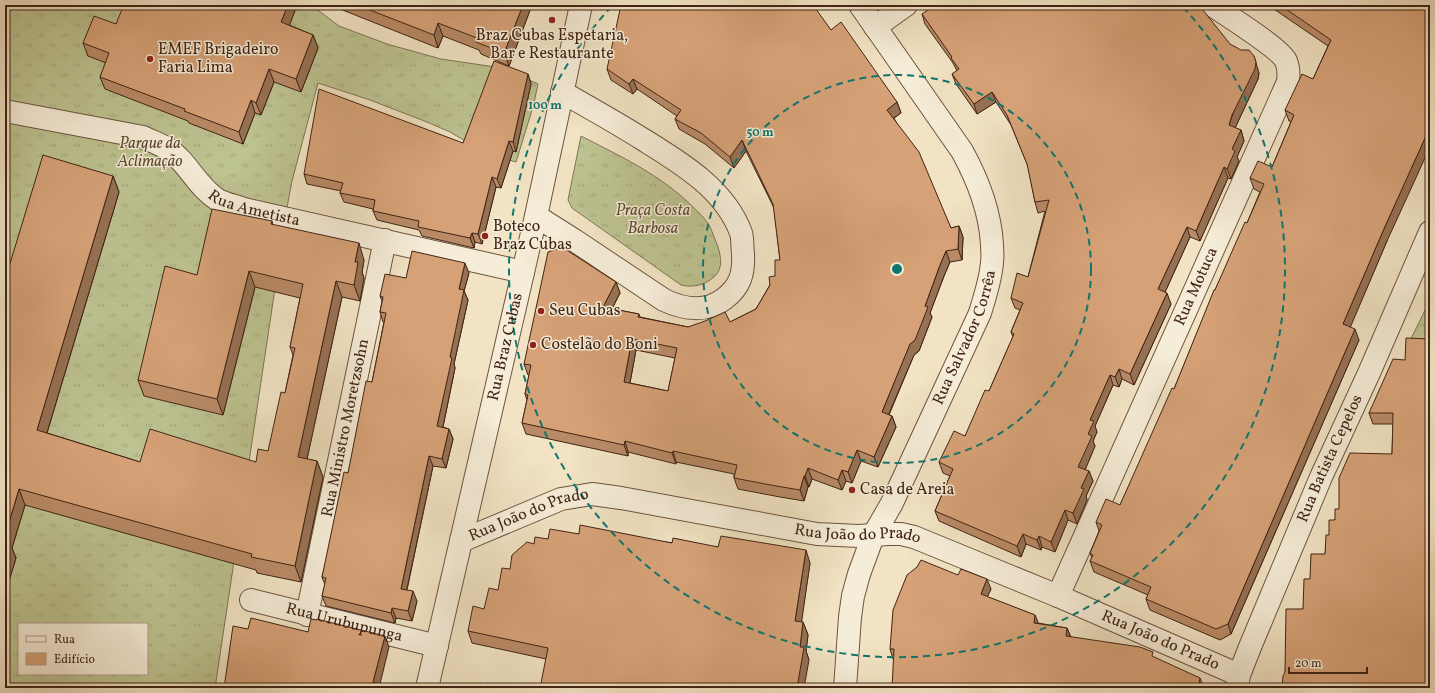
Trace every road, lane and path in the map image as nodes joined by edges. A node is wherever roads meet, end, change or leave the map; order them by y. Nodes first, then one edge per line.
1 (581, 5) edge
2 (860, 5) edge
3 (906, 5) edge
4 (1212, 5) edge
5 (875, 27) junction
6 (562, 92) junction
7 (5, 111) edge
8 (536, 216) junction
9 (1430, 232) edge
10 (385, 240) junction
11 (523, 272) junction
12 (873, 536) junction
13 (461, 541) junction
14 (1058, 596) junction
15 (251, 600) dead end
16 (307, 615) junction
17 (437, 646) junction
18 (1238, 681) edge
19 (427, 688) edge
20 (845, 688) edge

1 - 6 street, Rua Braz Cubas
2 - 5 street, Rua Salvador Corrêa
3 - 5 street
4 - 14 street, Rua Motuca
5 - 12 street, Rua Salvador Corrêa
6 - 8 street, Rua Braz Cubas
6 - 8 street
7 - 10 street, Rua Ametista
8 - 11 street, Rua Braz Cubas
9 - 18 street, Rua Batista Cepelos
10 - 11 street, Rua Ametista
10 - 16 street, Rua Ministro Moretzsohn
11 - 13 street, Rua Braz Cubas
12 - 13 street, Rua João do Prado
12 - 14 street, Rua João do Prado
12 - 20 street, Rua Salvador Corrêa
13 - 17 street, Rua Braz Cubas
14 - 18 street, Rua João do Prado
15 - 16 street, Rua Urubupunga
16 - 17 street, Rua Urubupunga
17 - 19 street, Rua Braz Cubas

